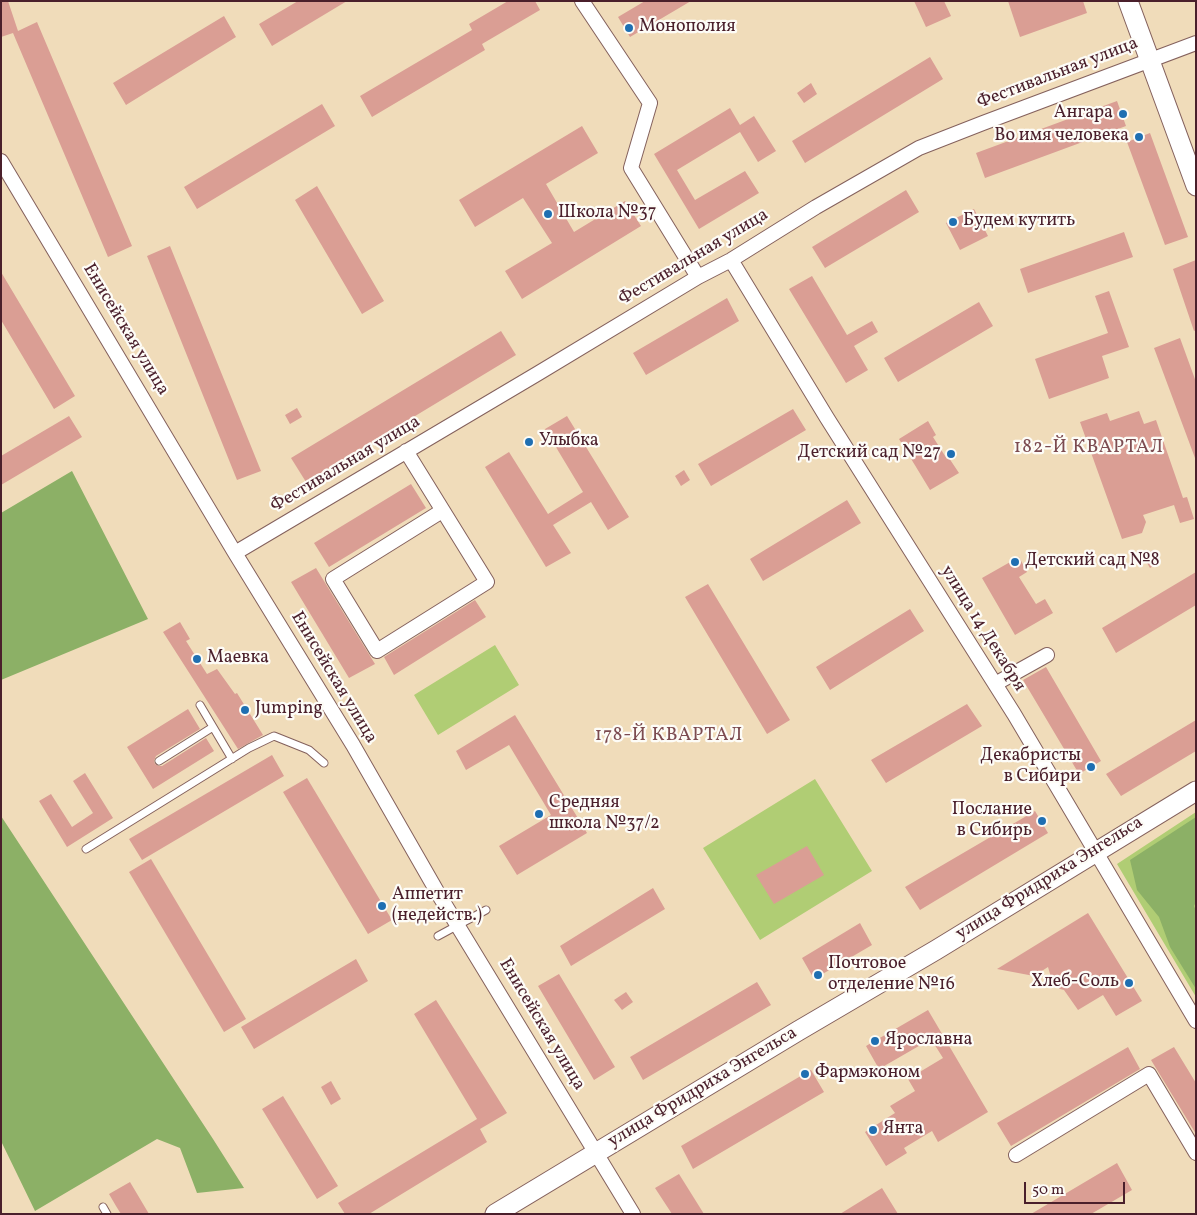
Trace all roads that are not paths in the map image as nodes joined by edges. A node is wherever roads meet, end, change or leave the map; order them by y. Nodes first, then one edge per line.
1 (582, 1) edge
2 (1128, 1) edge
3 (1196, 43) edge
4 (1150, 60) junction
5 (1, 161) edge
6 (1196, 186) edge
7 (731, 260) junction
8 (698, 277) junction
9 (406, 451) junction
10 (442, 511) junction
11 (235, 553) junction
12 (1047, 655) dead end
13 (995, 684) junction
14 (200, 705) dead end
15 (213, 728) junction
16 (232, 759) junction
17 (159, 761) dead end
18 (324, 763) dead end
19 (1196, 790) edge
20 (86, 848) dead end
21 (1094, 852) junction
22 (486, 910) dead end
23 (459, 925) junction
24 (438, 936) dead end
25 (1196, 1021) edge
26 (596, 1153) junction
27 (1196, 1154) edge
28 (1016, 1155) dead end
29 (495, 1214) edge
30 (633, 1214) edge

1 - 8 street
2 - 4 street
3 - 4 street, Фестивальная улица
4 - 6 street
4 - 7 street, Фестивальная улица
5 - 11 street, Енисейская улица
7 - 8 street, Фестивальная улица
7 - 13 street, улица 14 Декабря
8 - 9 street, Фестивальная улица
9 - 10 street
9 - 11 street, Фестивальная улица
10 - 10 street
11 - 23 street, Енисейская улица
12 - 13 street
13 - 21 street, улица 14 Декабря
14 - 15 lane
15 - 16 lane
15 - 17 lane
16 - 18 lane
16 - 20 lane
19 - 21 street, улица Фридриха Энгельса
21 - 25 street, улица 14 Декабря
21 - 26 street, улица Фридриха Энгельса
22 - 23 lane
23 - 24 lane
23 - 26 street, Енисейская улица
26 - 29 street, улица Фридриха Энгельса
26 - 30 street, Енисейская улица
27 - 28 street

